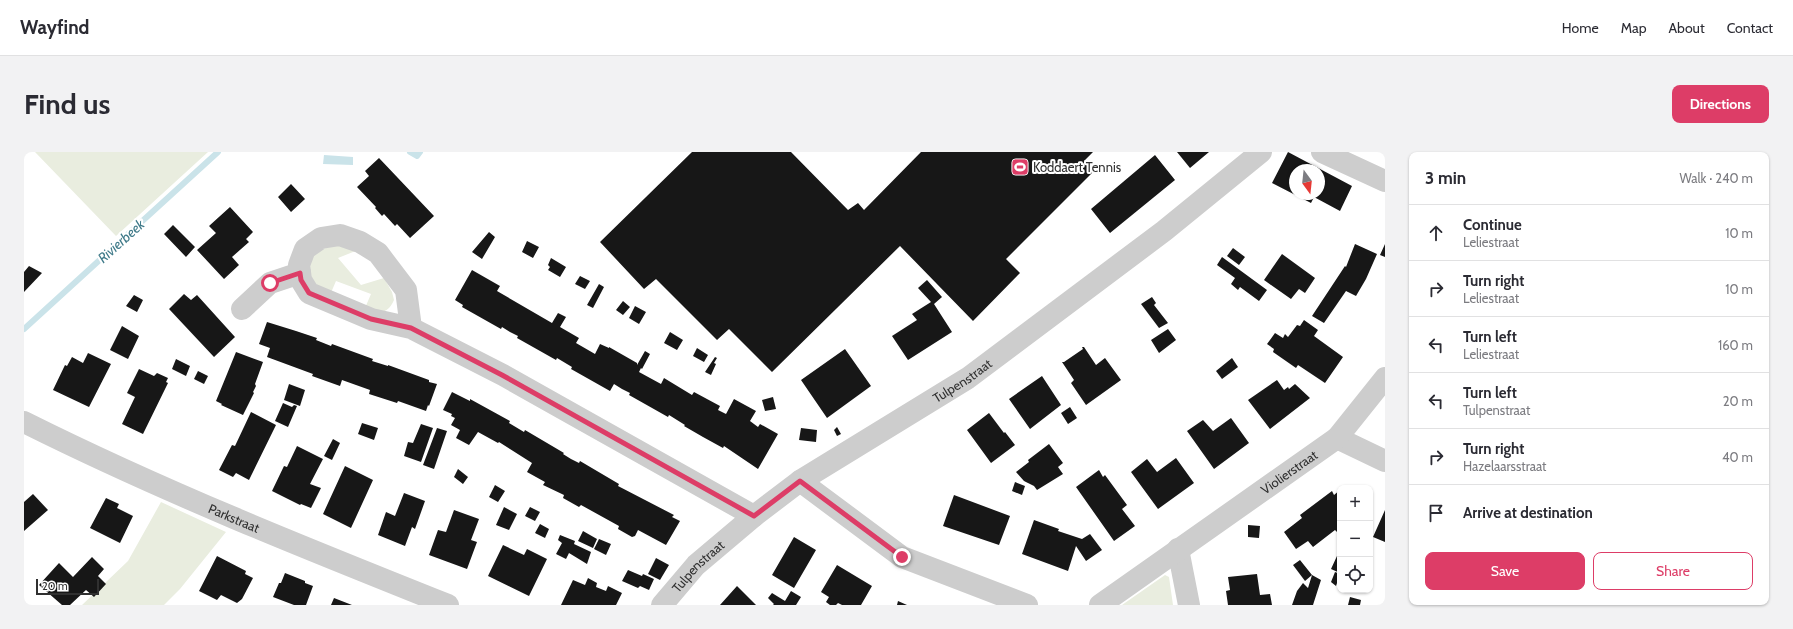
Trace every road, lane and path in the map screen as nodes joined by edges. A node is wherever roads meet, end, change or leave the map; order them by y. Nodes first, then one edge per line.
1 (1261, 152) edge
2 (1322, 152) edge
3 (1385, 182) edge
4 (300, 273) junction
5 (242, 309) dead end
6 (411, 328) junction
7 (1385, 378) edge
8 (24, 422) edge
9 (1337, 438) junction
10 (1385, 461) edge
11 (800, 481) junction
12 (754, 516) junction
13 (1178, 550) junction
14 (448, 605) edge
15 (662, 605) edge
16 (1027, 605) edge
17 (1100, 605) edge
18 (1189, 605) edge

1 - 11 street, Tulpenstraat
2 - 3 street
4 - 5 street
4 - 6 street
4 - 6 street
6 - 12 street
7 - 9 street, Violierstraat
8 - 14 street, Parkstraat
9 - 10 street
9 - 13 street, Violierstraat
11 - 12 street, Tulpenstraat
11 - 16 street
12 - 15 street, Tulpenstraat
13 - 17 street, Violierstraat
13 - 18 street

